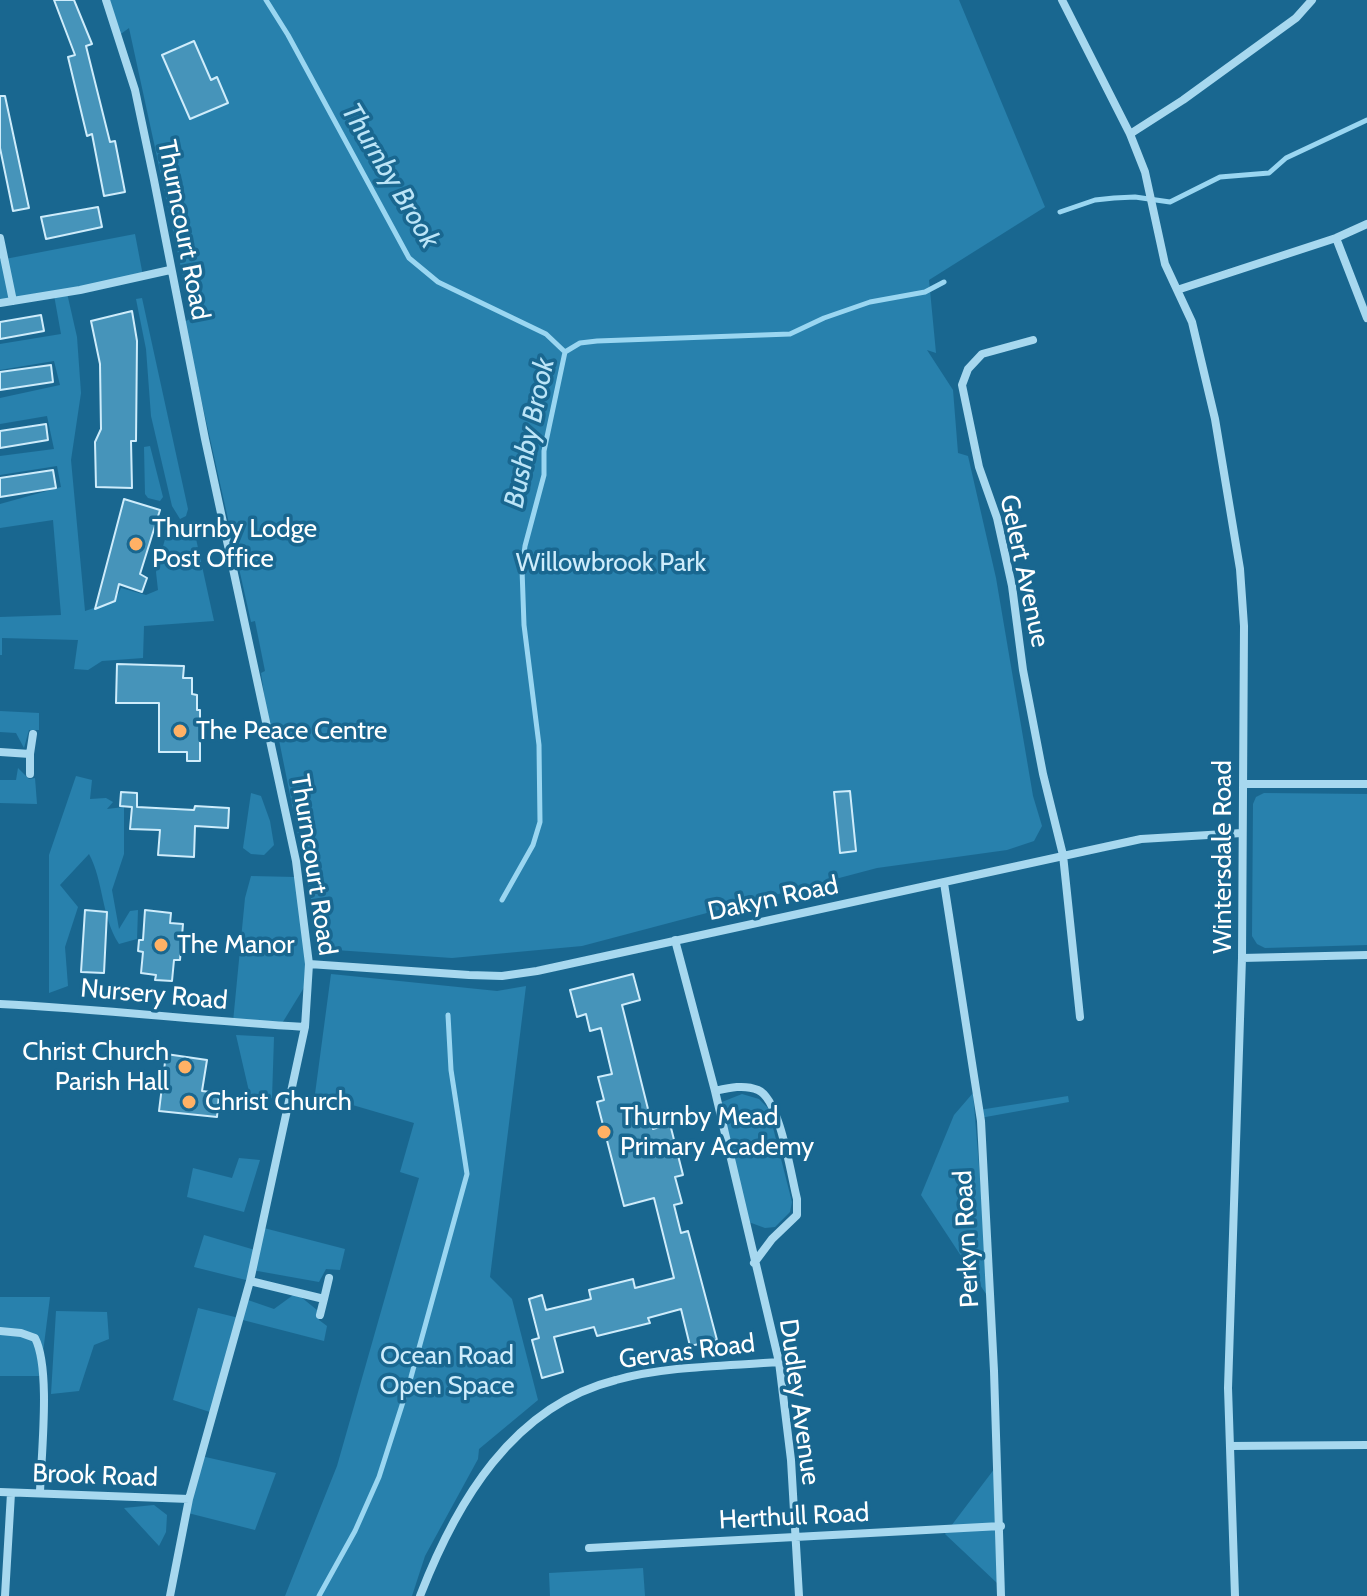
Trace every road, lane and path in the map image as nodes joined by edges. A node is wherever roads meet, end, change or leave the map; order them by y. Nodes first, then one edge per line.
1 (106, 0) edge
2 (1062, 0) edge
3 (1312, 0) edge
4 (1130, 134) junction
5 (1367, 224) edge
6 (0, 238) edge
7 (1336, 238) junction
8 (170, 270) junction
9 (1177, 290) junction
10 (13, 301) junction
11 (0, 303) edge
12 (1367, 318) edge
13 (1033, 340) dead end
14 (33, 734) dead end
15 (0, 752) edge
16 (30, 754) junction
17 (30, 774) dead end
18 (1243, 784) junction
19 (1367, 784) edge
20 (1242, 833) junction
21 (1063, 855) junction
22 (944, 883) junction
23 (675, 940) junction
24 (1367, 955) edge
25 (1242, 958) junction
26 (309, 964) junction
27 (0, 1004) edge
28 (1080, 1017) dead end
29 (305, 1027) junction
30 (715, 1091) junction
31 (754, 1263) junction
32 (329, 1278) dead end
33 (250, 1281) junction
34 (324, 1299) junction
35 (320, 1315) dead end
36 (0, 1331) edge
37 (779, 1362) junction
38 (1367, 1445) edge
39 (1230, 1446) junction
40 (0, 1492) edge
41 (11, 1493) junction
42 (40, 1493) junction
43 (189, 1499) junction
44 (1001, 1526) junction
45 (796, 1537) junction
46 (589, 1548) dead end
47 (5, 1596) edge
48 (170, 1596) edge
49 (420, 1596) edge
50 (799, 1596) edge
51 (1001, 1596) edge
52 (1235, 1596) edge

1 - 8 street, Thurncourt Road
2 - 4 street, Wintersdale Road
3 - 4 street
4 - 9 street, Wintersdale Road
5 - 7 street
6 - 10 street
7 - 9 street
7 - 12 street
8 - 10 street
8 - 26 street, Thurncourt Road
9 - 18 street, Wintersdale Road
10 - 11 street
13 - 21 street, Gelert Avenue
14 - 16 street
15 - 16 street
16 - 17 street
18 - 19 street
18 - 20 street, Wintersdale Road
20 - 21 street, Dakyn Road
20 - 25 street, Wintersdale Road
21 - 22 street, Dakyn Road
21 - 28 street, Gelert Avenue
22 - 23 street, Dakyn Road
22 - 44 street, Perkyn Road
23 - 26 street, Dakyn Road
23 - 30 street, Dudley Avenue
24 - 25 street
25 - 39 street, Wintersdale Road
26 - 29 street, Thurncourt Road
27 - 29 street, Nursery Road
29 - 33 street, Thurncourt Road
30 - 31 street, Dudley Avenue
30 - 31 street
31 - 37 street, Dudley Avenue
32 - 34 street
33 - 34 street
33 - 43 street, Thurncourt Road
34 - 35 street
36 - 42 street
37 - 45 street, Dudley Avenue
37 - 49 street, Gervas Road
38 - 39 street
39 - 52 street, Wintersdale Road
40 - 41 street, Brook Road
41 - 42 street, Brook Road
41 - 47 street
42 - 43 street, Brook Road
43 - 48 street, Thurncourt Road
44 - 45 street, Herthull Road
44 - 51 street, Perkyn Road
45 - 46 street, Herthull Road
45 - 50 street, Dudley Avenue

